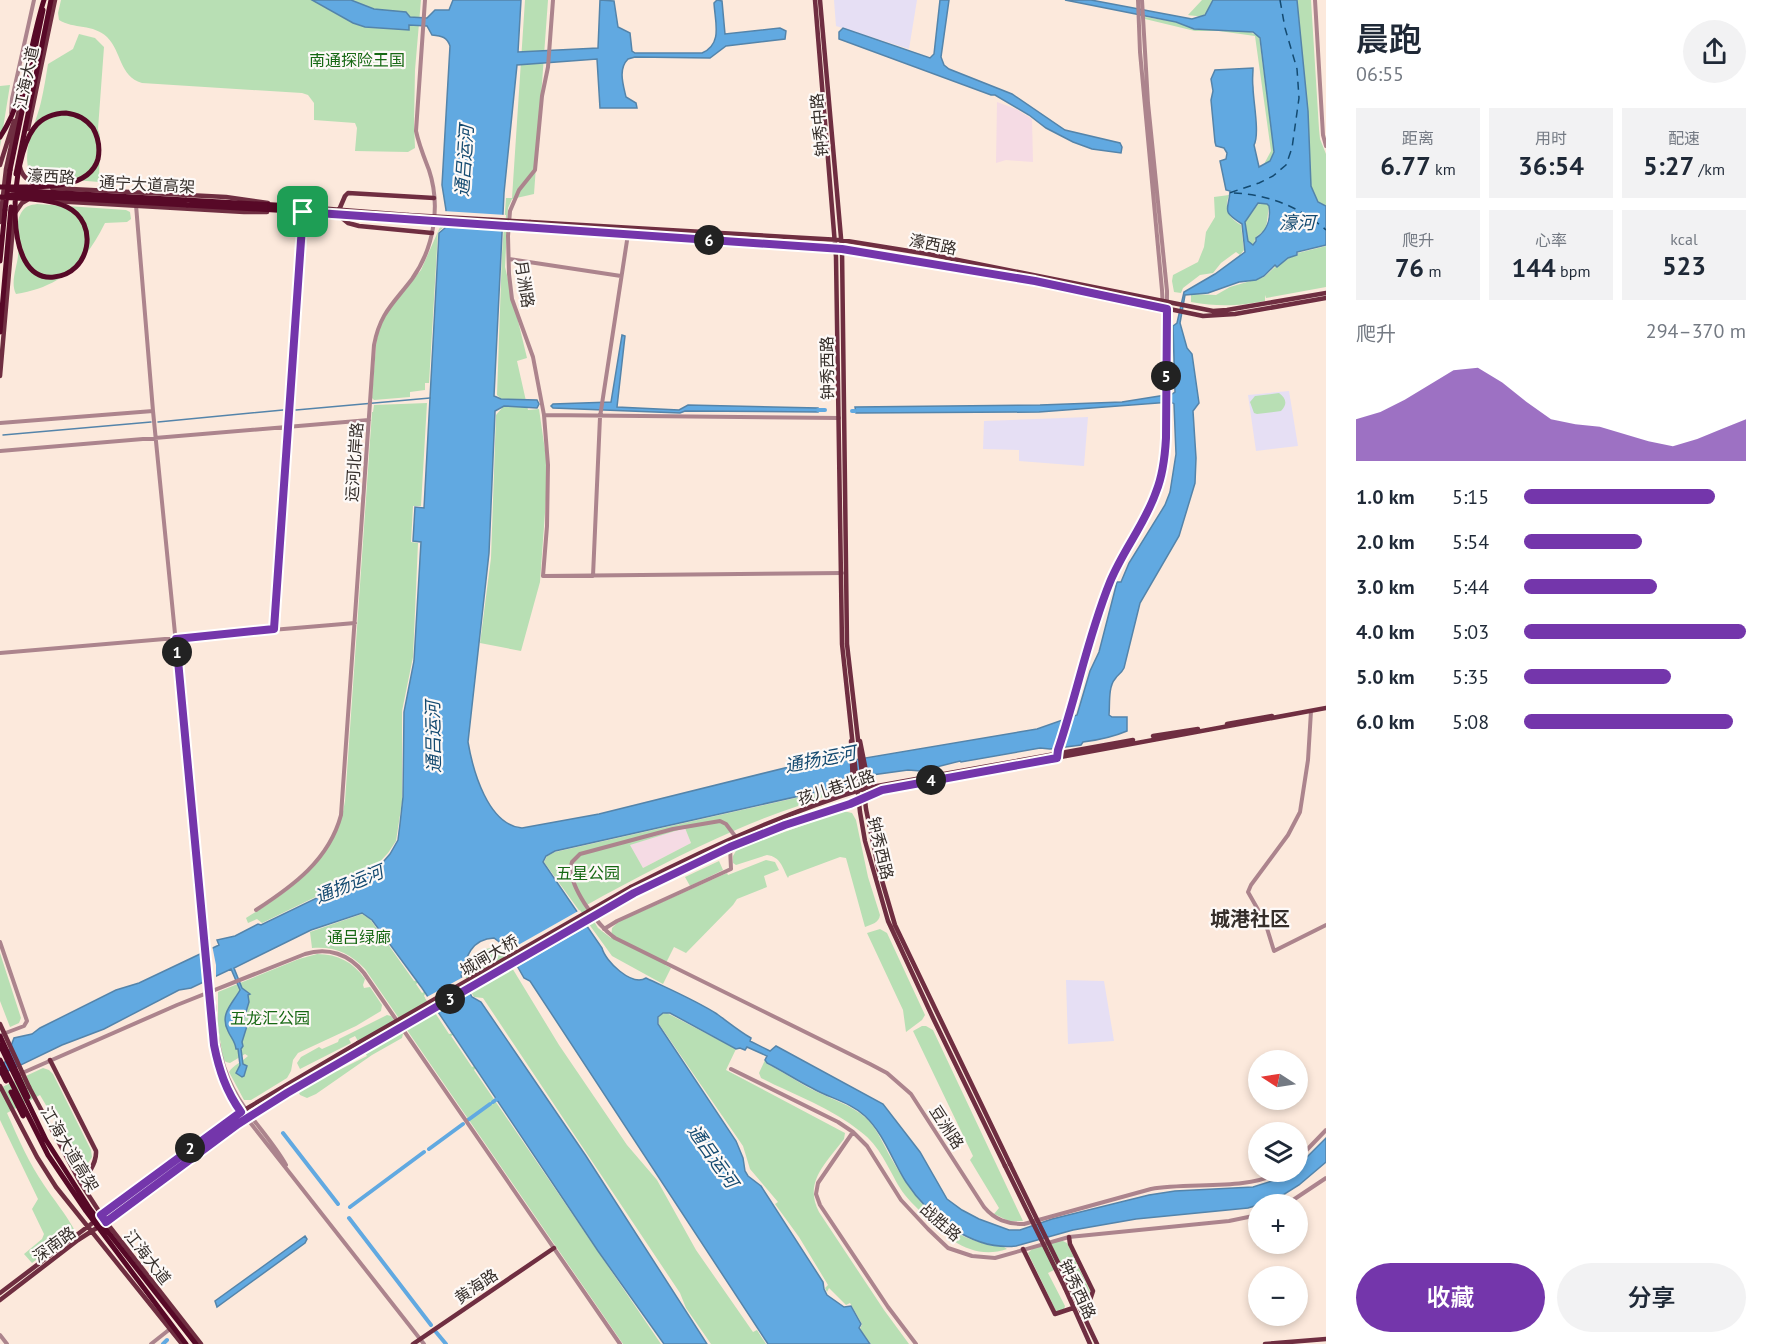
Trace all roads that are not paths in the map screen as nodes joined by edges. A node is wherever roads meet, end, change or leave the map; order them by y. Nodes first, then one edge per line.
1 (34, 0) edge
2 (44, 0) edge
3 (53, 0) edge
4 (425, 0) edge
5 (553, 0) edge
6 (818, 0) edge
7 (1140, 0) edge
8 (1314, 0) edge
9 (20, 104) junction
10 (9, 134) junction
11 (0, 136) edge
12 (12, 144) junction
13 (1326, 146) edge
14 (0, 165) edge
15 (20, 165) junction
16 (16, 174) junction
17 (16, 186) junction
18 (1, 187) edge
19 (47, 188) junction
20 (1, 197) edge
21 (434, 198) junction
22 (15, 199) junction
23 (27, 200) junction
24 (187, 202) junction
25 (136, 206) junction
26 (11, 207) junction
27 (291, 209) junction
28 (304, 212) junction
29 (338, 212) junction
30 (13, 218) junction
31 (0, 222) edge
32 (530, 224) junction
33 (432, 233) junction
34 (628, 234) junction
35 (838, 240) junction
36 (839, 248) junction
37 (509, 259) junction
38 (0, 261) edge
39 (621, 276) junction
40 (1326, 293) edge
41 (1326, 298) edge
42 (1165, 301) junction
43 (1165, 308) junction
44 (0, 332) edge
45 (0, 376) edge
46 (153, 411) junction
47 (544, 416) junction
48 (600, 417) junction
49 (840, 418) junction
50 (369, 420) junction
51 (0, 423) edge
52 (288, 429) junction
53 (156, 439) junction
54 (0, 451) edge
55 (842, 573) junction
56 (593, 576) junction
57 (355, 623) junction
58 (274, 629) junction
59 (176, 639) junction
60 (0, 653) edge
61 (1326, 708) edge
62 (1311, 711) junction
63 (854, 729) junction
64 (1057, 754) junction
65 (858, 759) junction
66 (860, 777) junction
67 (858, 790) junction
68 (865, 792) junction
69 (846, 795) junction
70 (859, 800) junction
71 (735, 836) junction
72 (730, 847) junction
73 (631, 887) joint
74 (634, 893) joint
75 (256, 910) dead end
76 (1326, 925) edge
77 (604, 929) junction
78 (0, 942) edge
79 (0, 1024) edge
80 (0, 1036) edge
81 (358, 1043) joint
82 (0, 1045) edge
83 (362, 1049) joint
84 (0, 1060) edge
85 (50, 1060) junction
86 (0, 1069) edge
87 (731, 1069) dead end
88 (0, 1084) edge
89 (243, 1111) junction
90 (249, 1118) junction
91 (1326, 1130) edge
92 (853, 1132) junction
93 (43, 1141) junction
94 (1308, 1149) edge
95 (94, 1165) junction
96 (1008, 1165) junction
97 (72, 1168) junction
98 (1326, 1178) edge
99 (1254, 1182) edge
100 (86, 1192) junction
101 (1302, 1194) edge
102 (101, 1215) junction
103 (1248, 1217) edge
104 (106, 1222) junction
105 (87, 1227) junction
106 (91, 1233) junction
107 (1069, 1237) junction
108 (554, 1248) junction
109 (1023, 1249) junction
110 (0, 1293) edge
111 (0, 1300) edge
112 (1076, 1307) junction
113 (170, 1329) junction
114 (0, 1335) edge
115 (1326, 1339) edge
116 (422, 1342) edge
117 (180, 1343) edge
118 (7, 1344) edge
119 (151, 1344) edge
120 (196, 1344) edge
121 (201, 1344) edge
122 (413, 1344) edge
123 (620, 1344) edge
124 (916, 1344) edge
125 (1090, 1344) edge
126 (1097, 1344) edge
127 (1265, 1344) edge

1 - 10 street
2 - 9 main road, 江海大道
2 - 11 highway, bridge
2 - 38 highway, bridge
3 - 15 main road, 江海大道
3 - 16 highway, bridge
4 - 21 street, 运河北岸路
5 - 37 street, 月洲路
6 - 35 main road, 钟秀中路
7 - 42 street
8 - 13 street
9 - 10 main road
9 - 12 main road, 江海大道
10 - 12 street
10 - 14 main road
12 - 18 main road, 江海大道
15 - 17 main road, 江海大道
15 - 19 main road
16 - 18 highway, bridge
16 - 26 highway, bridge
17 - 18 main road, 濠西路
17 - 19 main road, 濠西路
17 - 22 main road, 江海大道
18 - 20 main road, 江海大道
18 - 24 highway, 通宁大道高架, bridge
19 - 27 main road, 濠西路
20 - 22 main road, 濠西路
20 - 24 highway, 通宁大道高架, bridge
20 - 26 highway, bridge
20 - 31 main road, 江海大道
21 - 29 main road
21 - 33 street, 运河北岸路
22 - 23 main road, 濠西路
22 - 30 main road, 江海大道
23 - 25 main road, 濠西路
23 - 30 main road
24 - 27 highway, 通宁大道高架
25 - 27 main road, 濠西路
25 - 46 street
26 - 44 highway
27 - 28 main road, 濠西路
27 - 29 main road, 濠西路
28 - 29 main road, 濠西路
28 - 52 street
29 - 32 main road, 濠西路, bridge
29 - 33 main road
30 - 45 main road, 江海大道
32 - 34 main road, 濠西路
32 - 35 main road, 濠西路
33 - 50 street, 运河北岸路
34 - 36 main road, 濠西路
34 - 39 street
35 - 36 main road, 钟秀中路
35 - 42 main road, 濠西路
36 - 43 main road, 濠西路
36 - 49 main road, 钟秀西路
36 - 63 main road, 钟秀西路
37 - 39 street
37 - 47 street, 月洲路
39 - 48 street
40 - 42 main road, 濠西路
41 - 43 main road, 濠西路
42 - 43 street
43 - 64 street
46 - 51 street
46 - 53 street
47 - 48 street
47 - 56 street, 月洲路
48 - 49 street
48 - 56 street
49 - 55 main road, 钟秀西路
50 - 52 street
50 - 57 street, 运河北岸路
52 - 53 street
52 - 58 street
53 - 54 street
53 - 59 street
55 - 56 street
55 - 63 main road, 钟秀西路
57 - 58 street
57 - 75 street, 运河北岸路
58 - 59 street
59 - 60 street
59 - 89 street, bridge
61 - 62 main road, 孩儿巷北路
62 - 64 main road, 孩儿巷北路
62 - 76 street
63 - 65 main road, 钟秀西路
63 - 65 main road
64 - 68 main road, 孩儿巷北路
64 - 68 main road, 孩儿巷北路
65 - 66 main road, 钟秀西路
65 - 66 main road
66 - 67 main road, 钟秀西路
66 - 68 main road, 钟秀西路
66 - 69 main road
67 - 68 main road, 孩儿巷北路
67 - 69 main road, 孩儿巷北路
67 - 70 main road, 钟秀西路
68 - 70 main road, 孩儿巷北路
68 - 96 main road, 钟秀西路
69 - 71 main road, 孩儿巷北路
70 - 72 main road, 孩儿巷北路
70 - 96 main road, 钟秀西路
71 - 73 main road, 孩儿巷北路
71 - 77 street
72 - 74 main road, 孩儿巷北路
72 - 77 street
73 - 81 main road, 城闸大桥, bridge
74 - 83 main road, 城闸大桥, bridge
77 - 99 street, 豆洲路
78 - 80 street
79 - 97 main road, 江海大道, bridge
80 - 93 highway, bridge
81 - 89 main road, 深南路
82 - 93 highway, 江海大道高架, bridge
83 - 90 main road, 深南路
84 - 93 highway, 江海大道高架, bridge
85 - 88 street
85 - 95 main road
85 - 108 street
86 - 93 highway, bridge
87 - 92 street, 战胜路
88 - 105 main road, 江海大道
89 - 90 street
89 - 102 main road, 深南路
90 - 104 main road, 深南路
90 - 116 street
91 - 94 street
92 - 109 street, 战胜路
92 - 124 street
93 - 117 highway, 江海大道高架, bridge
93 - 120 highway, 江海大道高架, bridge
95 - 97 main road
95 - 100 main road
96 - 112 main road, 钟秀西路, bridge
97 - 100 main road, 江海大道
98 - 101 street
100 - 102 main road, 江海大道
102 - 104 main road, 江海大道
102 - 105 main road, 深南路
103 - 107 street, 战胜路
104 - 106 main road, 深南路
104 - 121 main road, 江海大道
105 - 106 main road, 江海大道
105 - 110 main road, 深南路
106 - 111 main road, 深南路
106 - 113 main road, 江海大道
107 - 109 street, 战胜路
107 - 112 main road
108 - 116 main road, 黄海路
108 - 123 street
109 - 112 main road
112 - 125 main road, 钟秀西路
112 - 126 main road, 钟秀西路
113 - 117 main road, 江海大道
113 - 119 street
114 - 118 street
115 - 127 main road
116 - 122 main road, 黄海路

